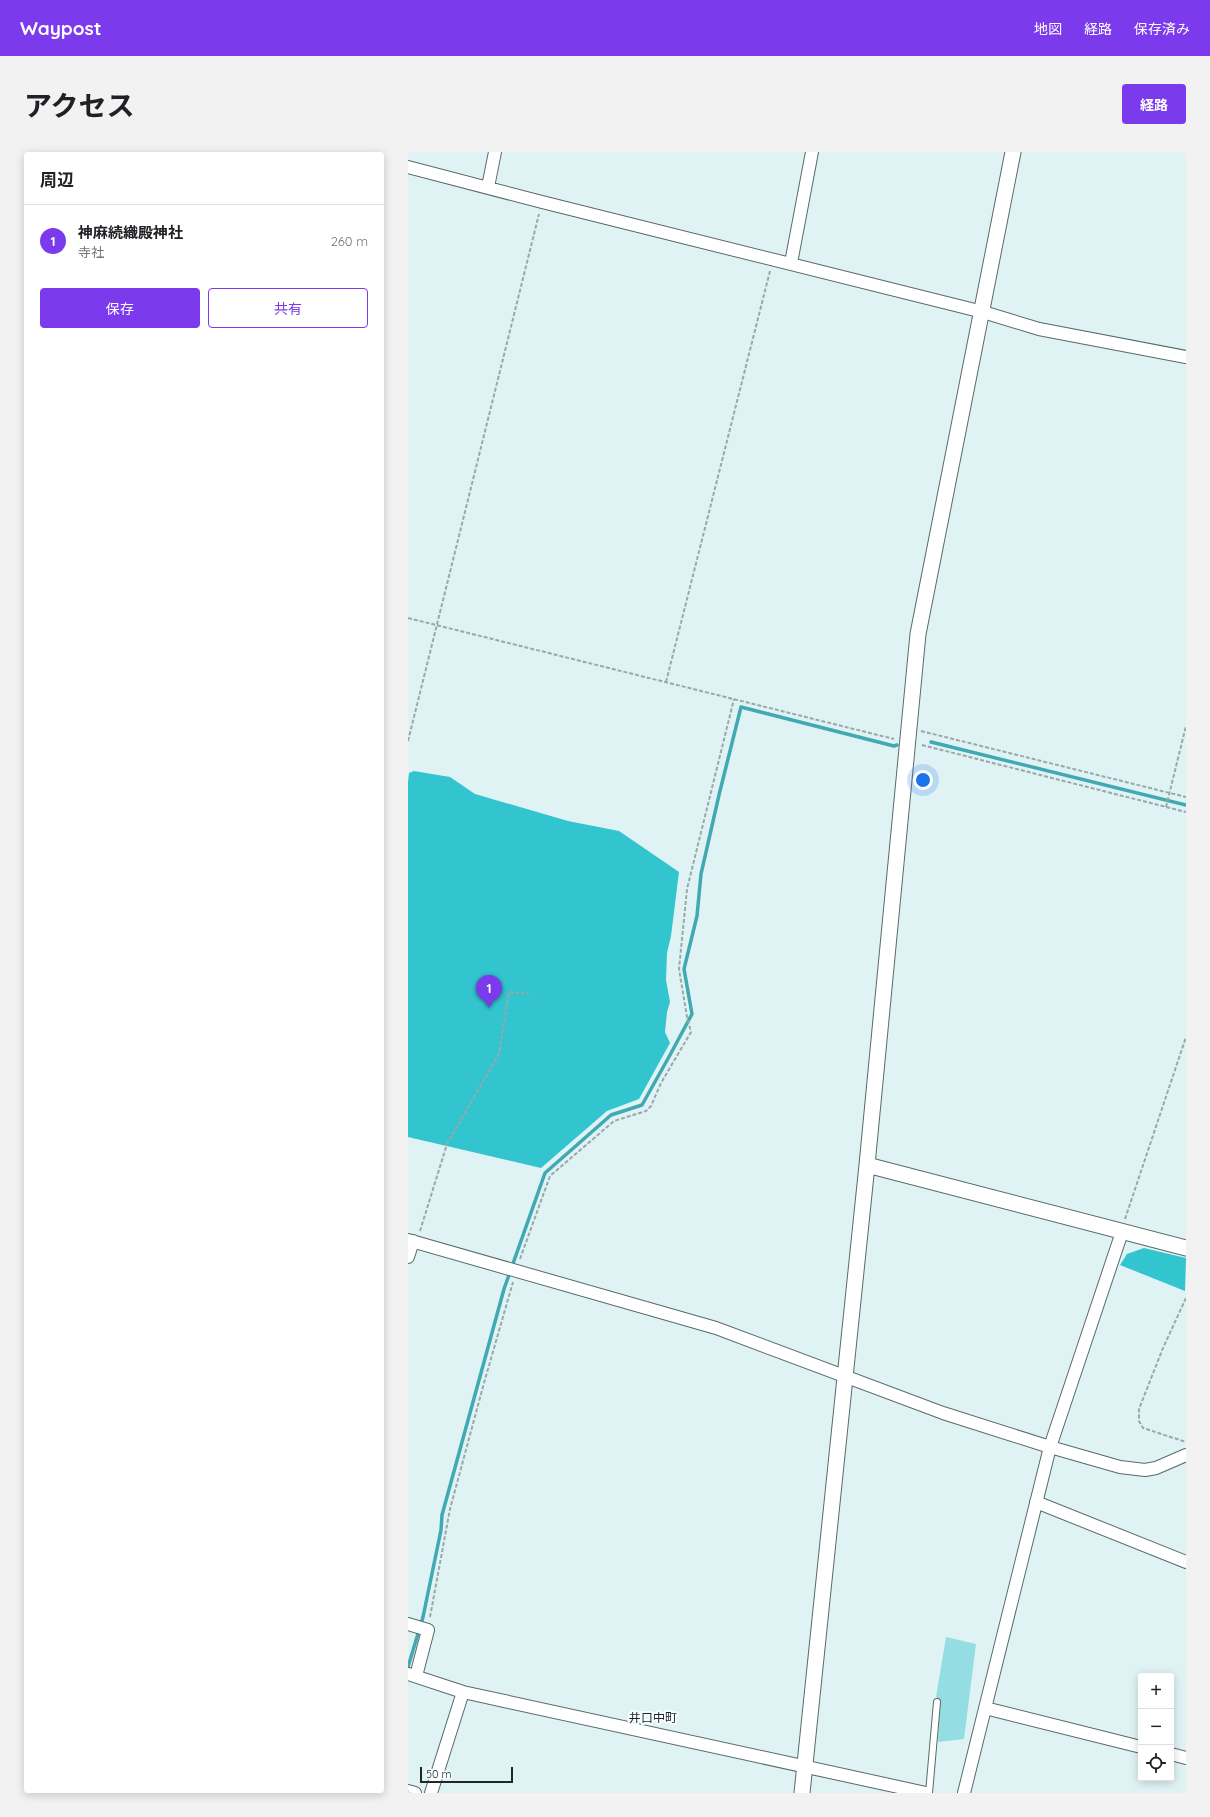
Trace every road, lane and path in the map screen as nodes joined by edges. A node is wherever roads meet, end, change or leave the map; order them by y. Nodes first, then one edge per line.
1 (495, 152) edge
2 (812, 152) edge
3 (1014, 152) edge
4 (408, 167) edge
5 (488, 187) junction
6 (542, 202) junction
7 (773, 259) junction
8 (790, 263) junction
9 (983, 312) junction
10 (1186, 357) edge
11 (408, 618) edge
12 (436, 625) junction
13 (666, 682) junction
14 (734, 699) junction
15 (1186, 726) edge
16 (908, 735) junction
17 (408, 741) edge
18 (1170, 792) junction
19 (1186, 797) edge
20 (1167, 806) junction
21 (1186, 812) edge
22 (530, 994) dead end
23 (1186, 1037) edge
24 (867, 1165) junction
25 (1122, 1232) junction
26 (413, 1241) edge
27 (1186, 1248) edge
28 (408, 1257) edge
29 (512, 1269) junction
30 (1186, 1298) edge
31 (844, 1376) junction
32 (1186, 1442) edge
33 (1050, 1447) junction
34 (1186, 1455) edge
35 (1036, 1502) junction
36 (1186, 1562) edge
37 (410, 1624) edge
38 (426, 1630) junction
39 (411, 1675) edge
40 (463, 1692) junction
41 (937, 1702) dead end
42 (985, 1708) junction
43 (1138, 1746) edge
44 (1174, 1755) edge
45 (1186, 1758) edge
46 (805, 1766) junction
47 (408, 1791) edge
48 (415, 1793) edge
49 (431, 1793) edge
50 (802, 1793) edge
51 (926, 1793) edge
52 (929, 1793) edge
53 (964, 1793) edge

1 - 5 street
2 - 8 street
3 - 9 street
4 - 5 street
5 - 6 street
6 - 7 street
6 - 12 path
7 - 8 street
7 - 13 path
8 - 9 street
9 - 10 street
9 - 16 street
11 - 12 path
12 - 13 path
12 - 17 path
13 - 14 path
14 - 16 path
14 - 29 path
15 - 18 path
16 - 18 path
16 - 20 path
16 - 24 street
18 - 19 path
18 - 20 path
20 - 21 path
22 - 26 path
23 - 25 path
24 - 25 street
24 - 31 street
25 - 27 street
25 - 33 street
26 - 28 street
26 - 29 street
29 - 31 street
29 - 38 path
30 - 32 path
31 - 33 street
31 - 46 street
33 - 34 street
33 - 35 street
35 - 36 street
35 - 42 street
37 - 38 street
38 - 39 street
39 - 40 street
40 - 46 street
40 - 49 street
41 - 52 lane
42 - 43 street
42 - 53 street
44 - 45 street
46 - 50 street
46 - 51 street
47 - 48 street

